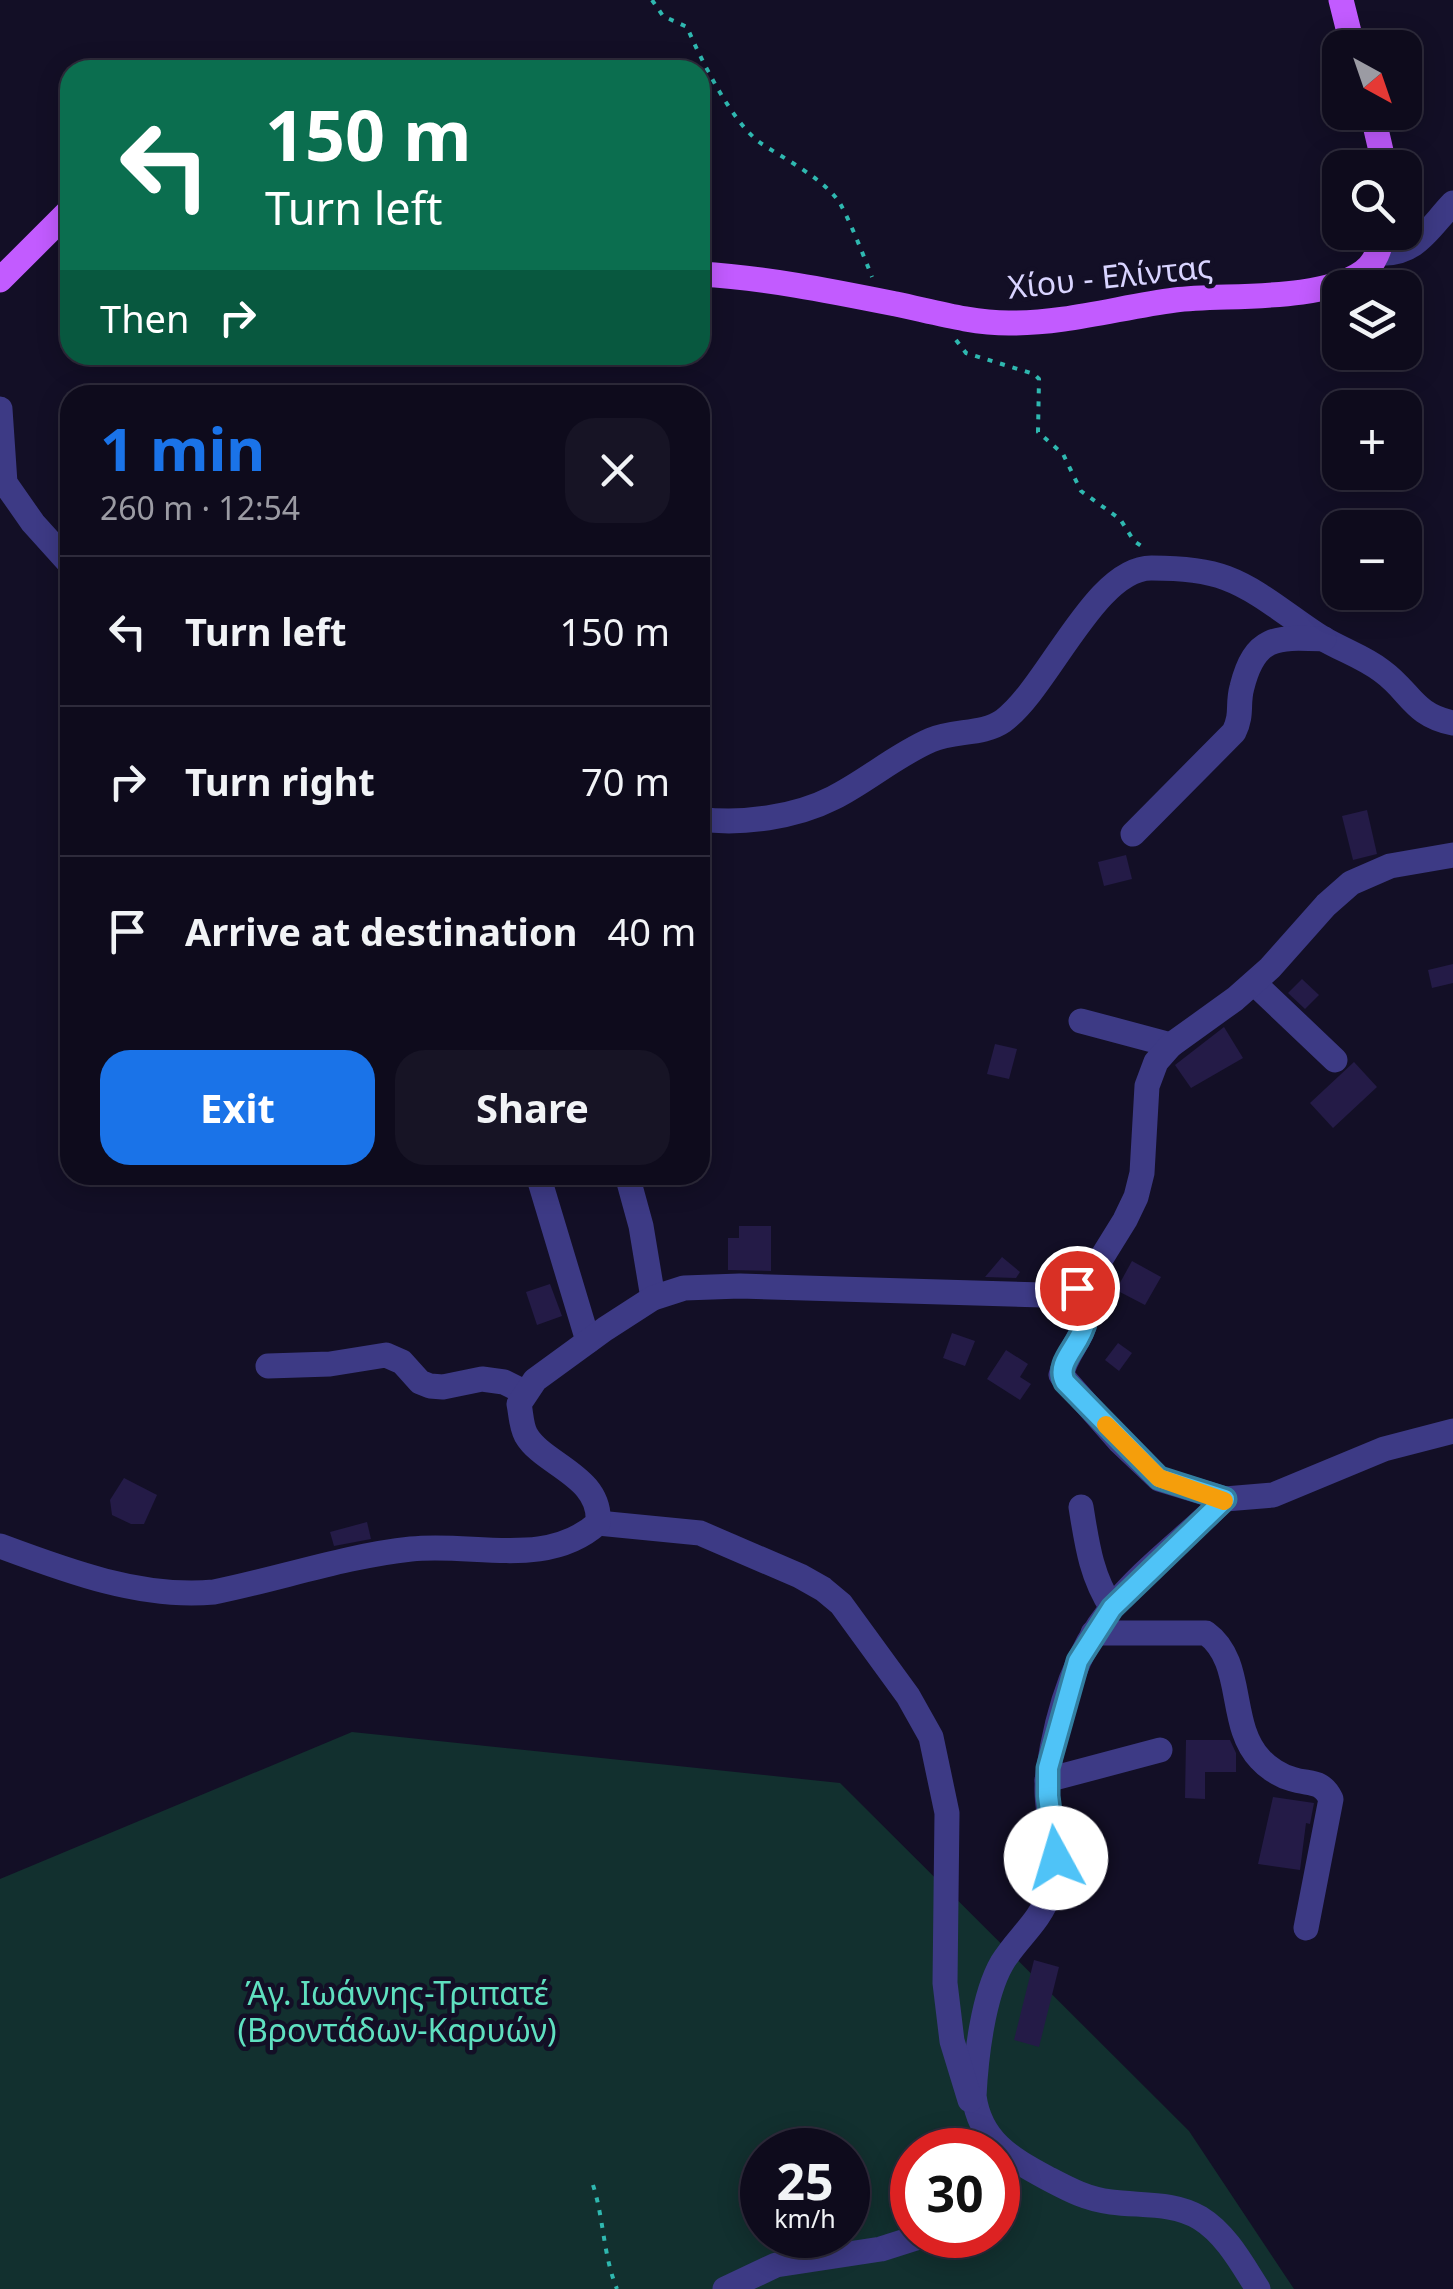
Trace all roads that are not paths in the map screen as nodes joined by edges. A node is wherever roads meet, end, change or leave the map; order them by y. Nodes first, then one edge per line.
1 (1341, 0) edge
2 (1348, 30) edge
3 (1453, 204) edge
4 (60, 220) edge
5 (1422, 238) edge
6 (1377, 250) edge
7 (710, 275) edge
8 (0, 280) edge
9 (0, 410) edge
10 (60, 553) edge
11 (1324, 639) junction
12 (1453, 723) edge
13 (710, 819) edge
14 (1133, 834) dead end
15 (1453, 855) edge
16 (1254, 982) junction
17 (1081, 1021) dead end
18 (1172, 1045) junction
19 (1335, 1060) dead end
20 (541, 1185) edge
21 (630, 1185) edge
22 (1077, 1288) junction
23 (654, 1298) junction
24 (588, 1341) junction
25 (268, 1366) dead end
26 (524, 1392) junction
27 (1453, 1431) edge
28 (1225, 1499) junction
29 (1082, 1507) dead end
30 (598, 1523) junction
31 (0, 1546) edge
32 (1112, 1608) junction
33 (1093, 1633) junction
34 (1160, 1750) dead end
35 (1047, 1780) junction
36 (1306, 1928) dead end
37 (976, 2110) junction
38 (985, 2128) edge
39 (1020, 2165) edge
40 (890, 2246) edge
41 (725, 2289) edge
42 (1258, 2289) edge

1 - 2 main road
3 - 5 street
4 - 8 main road
6 - 7 main road, Χίου - Ελίντας
9 - 10 street
11 - 12 street
11 - 13 street
11 - 14 street
15 - 16 street
16 - 18 street
16 - 19 street
17 - 18 street
18 - 22 street
20 - 24 street
21 - 23 street
22 - 23 street
22 - 28 street
23 - 24 street
24 - 26 street
25 - 26 street
26 - 30 street
27 - 28 street
28 - 32 street
29 - 32 street
30 - 31 street
30 - 37 street
32 - 33 street
33 - 35 street
33 - 36 street
34 - 35 street
35 - 37 street
37 - 38 street
39 - 42 street
40 - 41 street

